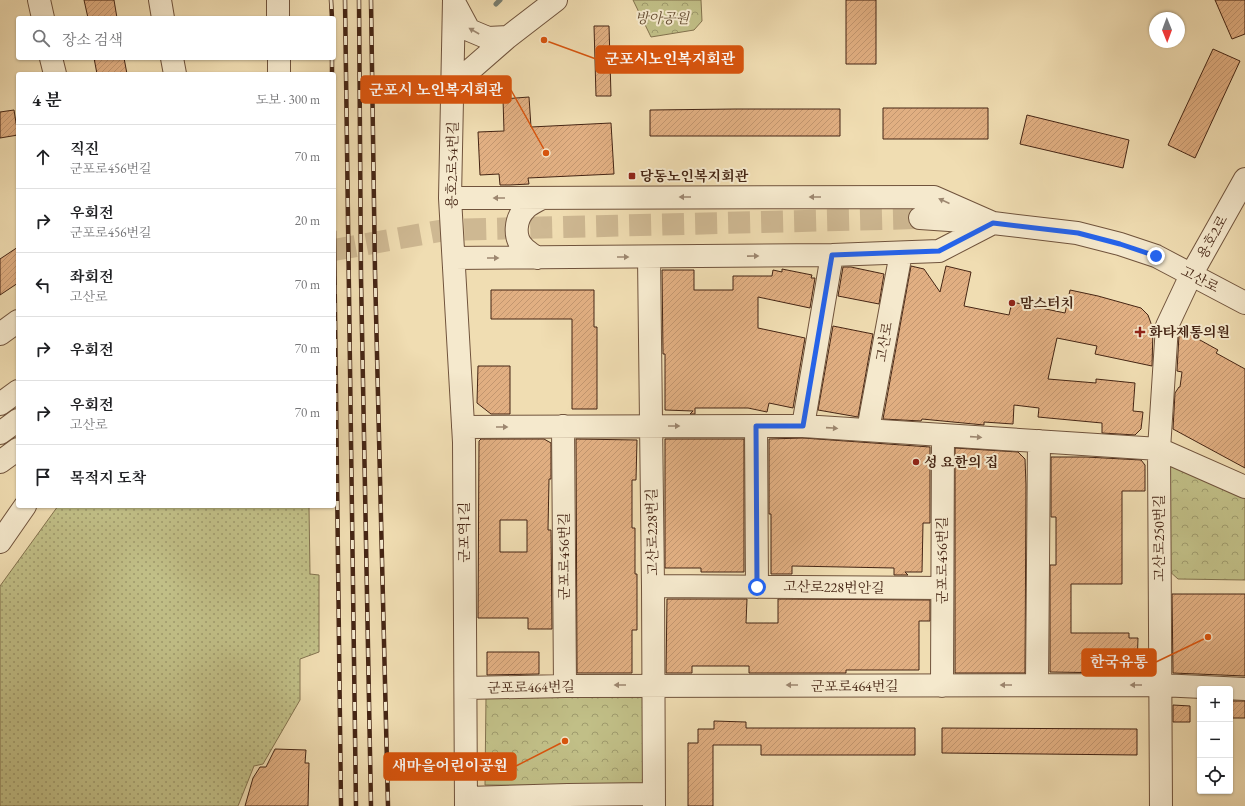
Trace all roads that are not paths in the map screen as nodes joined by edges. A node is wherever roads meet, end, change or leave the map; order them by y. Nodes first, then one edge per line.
1 (39, 0) edge
2 (160, 0) edge
3 (278, 0) edge
4 (556, 0) edge
5 (454, 1) edge
6 (43, 16) edge
7 (163, 16) edge
8 (278, 16) edge
9 (508, 36) junction
10 (52, 60) edge
11 (172, 60) edge
12 (279, 60) edge
13 (54, 72) edge
14 (175, 72) edge
15 (279, 72) edge
16 (453, 85) junction
17 (1245, 179) edge
18 (450, 198) junction
19 (542, 198) junction
20 (920, 218) tunnel mouth
21 (993, 223) junction
22 (900, 253) junction
23 (832, 255) junction
24 (649, 257) junction
25 (454, 258) junction
26 (537, 258) junction
27 (1191, 275) junction
28 (1245, 303) edge
29 (16, 322) edge
30 (0, 334) edge
31 (16, 392) edge
32 (0, 404) edge
33 (16, 421) edge
34 (563, 426) junction
35 (651, 426) junction
36 (756, 426) junction
37 (803, 426) junction
38 (463, 427) junction
39 (868, 430) junction
40 (0, 433) edge
41 (943, 435) junction
42 (1039, 441) junction
43 (1159, 449) junction
44 (16, 450) edge
45 (0, 462) edge
46 (1245, 487) edge
47 (24, 508) edge
48 (0, 542) edge
49 (653, 586) junction
50 (757, 587) junction
51 (942, 588) junction
52 (654, 685) junction
53 (1037, 685) junction
54 (1160, 685) junction
55 (564, 686) junction
56 (942, 686) junction
57 (466, 688) junction
58 (1245, 689) edge
59 (568, 800) edge
60 (654, 800) edge
61 (467, 802) edge
62 (1162, 806) edge

1 - 6 street
2 - 7 street
3 - 8 street
4 - 9 street
9 -> 5 street
5 - 16 street, 용호2로54번길
9 - 16 street
10 - 13 street
11 - 14 street
12 - 15 street
16 - 18 street, 용호2로54번길
17 - 27 street, 용호2로
19 -> 18 street
18 - 25 street, 용호2로54번길
21 -> 19 street
19 - 26 street
20 - 21 street, 고산로
21 - 22 street
21 - 27 street, 고산로
22 - 23 street
22 - 39 street, 고산로
24 -> 23 street
23 - 37 street
26 -> 24 street
24 - 35 street, 고산로228번길
25 -> 26 street
25 - 38 street, 군포역1길
27 - 28 street, 고산로
27 - 43 street, 고산로250번길
29 - 30 street
31 - 32 street
33 - 40 street
34 - 35 street
38 -> 34 street
34 - 55 street, 군포로456번길
35 -> 36 street
35 - 49 street, 고산로228번길
36 - 37 street
36 - 50 street
37 -> 39 street
38 - 57 street, 군포역1길
39 - 41 street
41 -> 42 street
41 - 51 street, 군포로456번길
42 - 43 street
42 - 53 street
43 - 46 street
43 - 54 street, 고산로250번길
44 - 45 street
47 - 48 street
49 - 50 street, 고산로228번안길
49 - 52 street, 고산로228번길
50 - 51 street, 고산로228번안길
51 - 56 street, 군포로456번길
52 -> 55 street, 군포로464번길
56 -> 52 street, 군포로464번길
52 - 60 street, 고산로228번길
54 -> 53 street, 군포로464번길
53 -> 56 street, 군포로464번길
54 - 58 street, 군포로464번길
54 - 62 street, 고산로250번길
55 - 57 street, 군포로464번길
57 - 61 street, 군포역1길
59 - 60 street
59 - 61 street

